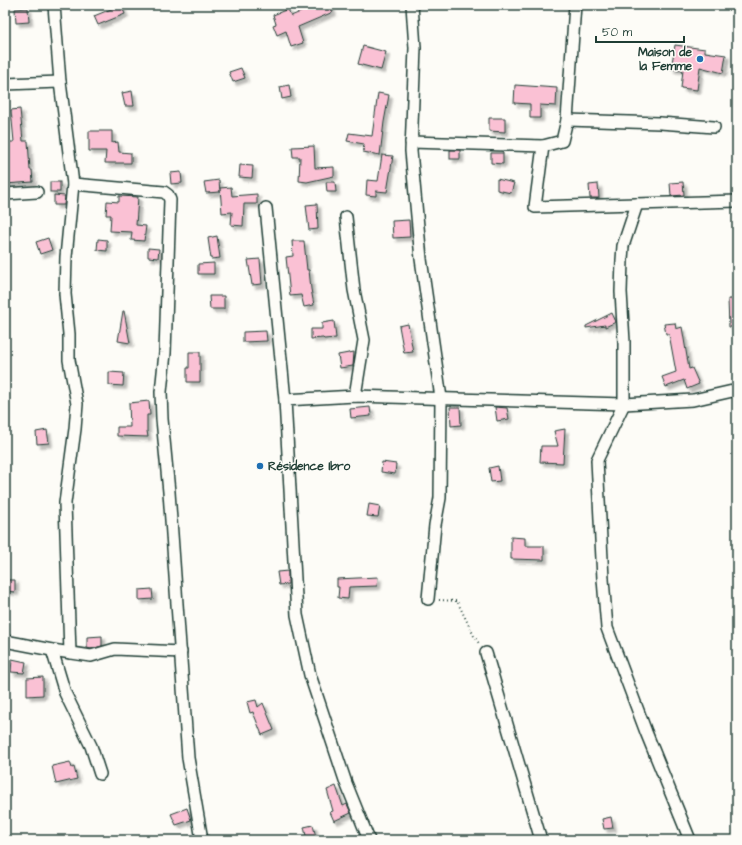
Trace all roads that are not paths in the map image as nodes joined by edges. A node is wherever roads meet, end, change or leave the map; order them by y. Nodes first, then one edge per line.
1 (54, 5) edge
2 (412, 5) edge
3 (575, 5) edge
4 (60, 82) junction
5 (5, 84) edge
6 (567, 120) junction
7 (714, 127) dead end
8 (411, 142) junction
9 (543, 146) junction
10 (74, 184) junction
11 (37, 192) dead end
12 (5, 194) edge
13 (737, 201) edge
14 (637, 204) junction
15 (266, 208) dead end
16 (346, 217) dead end
17 (737, 390) edge
18 (355, 396) junction
19 (441, 398) junction
20 (285, 400) junction
21 (624, 404) junction
22 (428, 599) road end
23 (5, 641) edge
24 (52, 650) junction
25 (181, 652) junction
26 (70, 653) junction
27 (486, 653) road end
28 (100, 774) dead end
29 (202, 840) edge
30 (368, 840) edge
31 (541, 840) edge
32 (690, 840) edge

1 - 4 street
2 - 8 street
3 - 6 street
4 - 5 street
4 - 10 street
6 - 7 street
6 - 9 street
8 - 9 street
8 - 19 street
9 - 14 street
10 - 25 street
10 - 26 street
11 - 12 street
13 - 14 street
14 - 21 street
15 - 20 street
16 - 18 street
17 - 21 street
18 - 19 street
18 - 20 street
19 - 21 street
19 - 22 street
20 - 30 street
21 - 32 street
23 - 24 street
24 - 26 street
24 - 28 street
25 - 26 street
25 - 29 street
27 - 31 street

